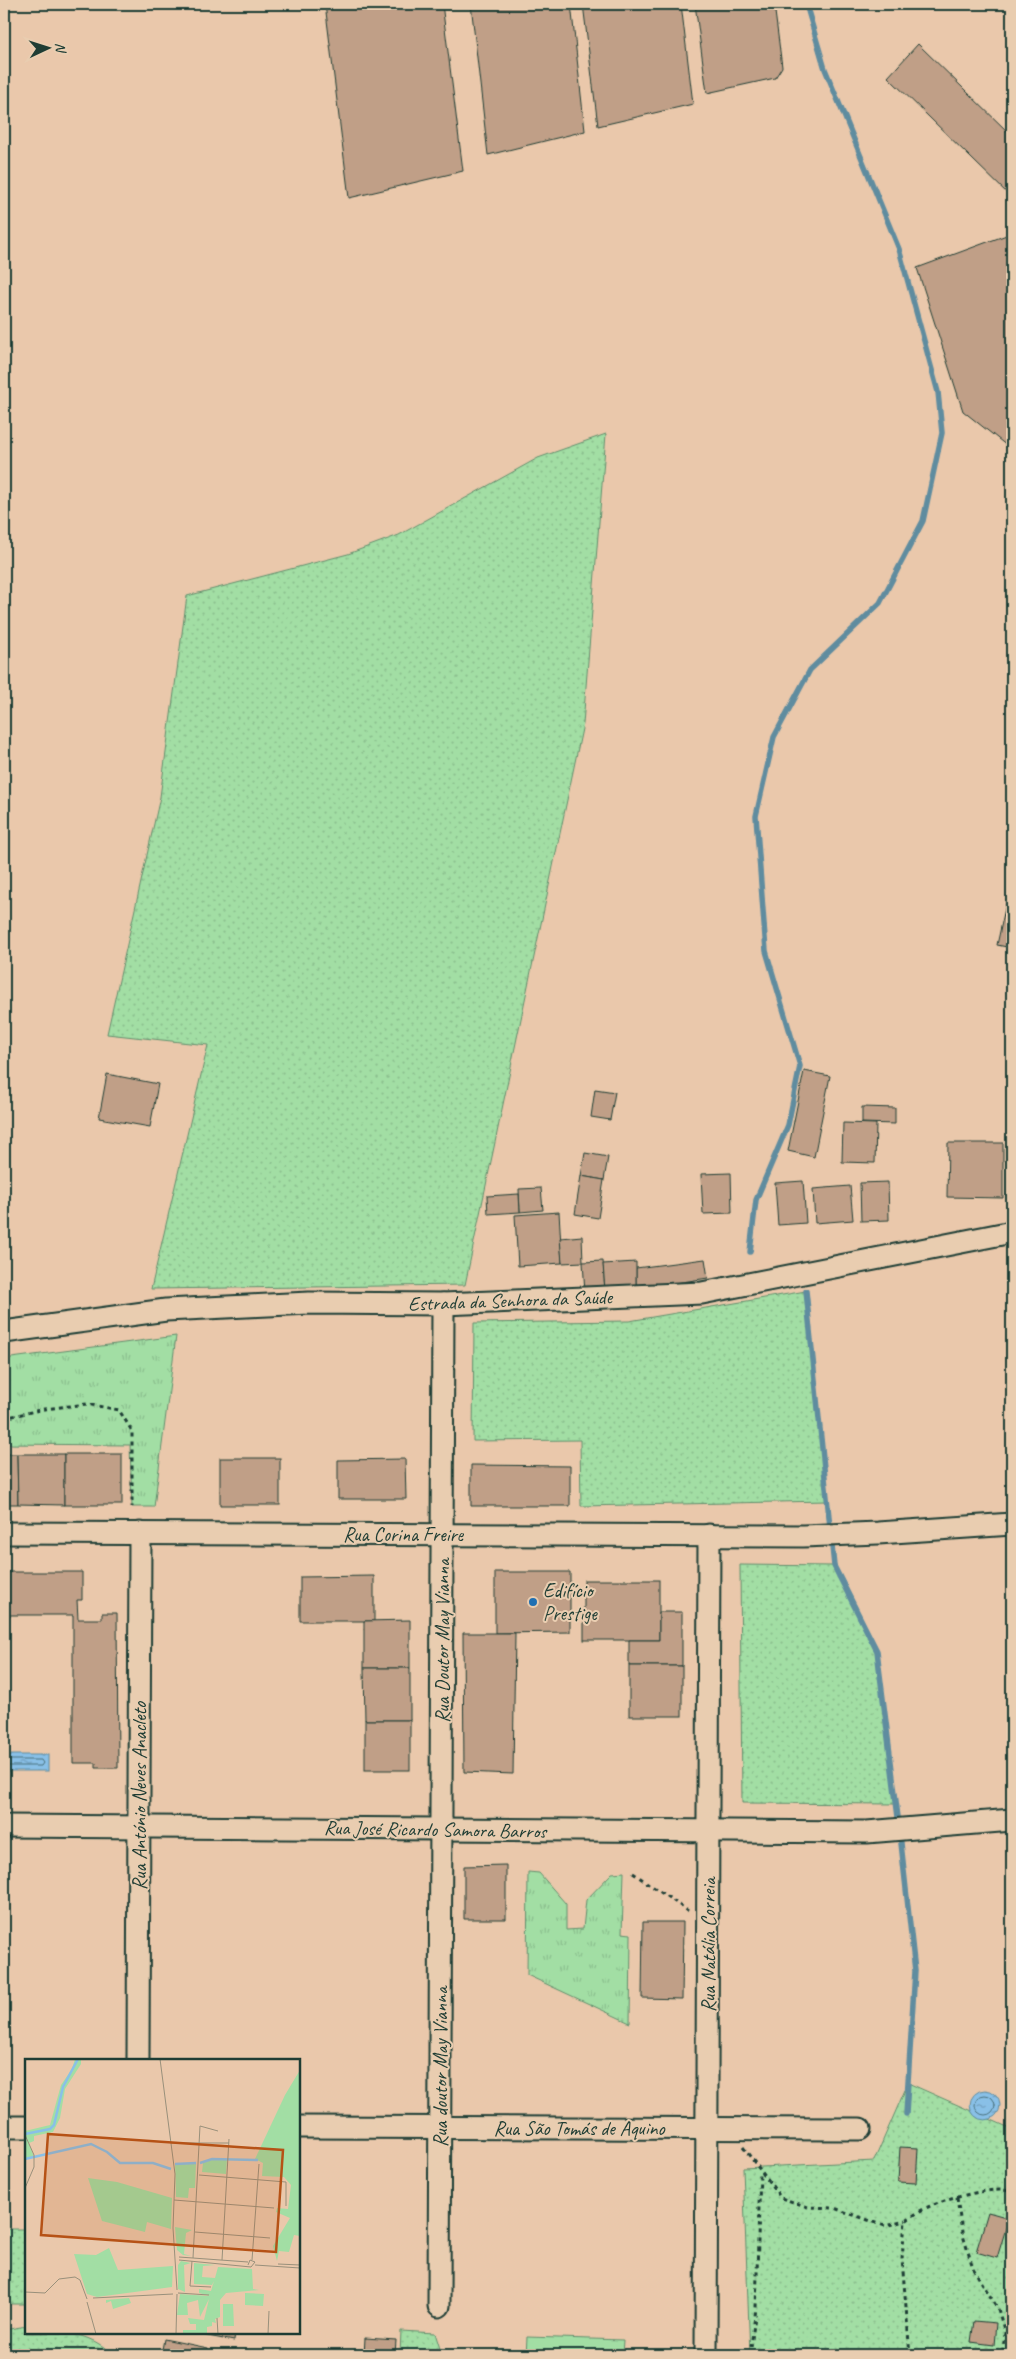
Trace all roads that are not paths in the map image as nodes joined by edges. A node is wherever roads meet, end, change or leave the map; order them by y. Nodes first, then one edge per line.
1 (1012, 1232) edge
2 (443, 1304) junction
3 (4, 1332) edge
4 (1012, 1524) edge
5 (140, 1532) junction
6 (4, 1533) edge
7 (442, 1534) junction
8 (709, 1535) junction
9 (1012, 1820) edge
10 (4, 1826) edge
11 (139, 1827) junction
12 (441, 1828) junction
13 (708, 1832) junction
14 (138, 2059) edge
15 (4, 2127) edge
16 (25, 2127) edge
17 (300, 2127) edge
18 (440, 2128) junction
19 (707, 2129) junction
20 (860, 2129) dead end
21 (439, 2306) dead end
22 (706, 2355) edge

1 - 2 street, Estrada da Senhora da Saúde
2 - 3 street, Estrada da Senhora da Saúde
2 - 7 street, Rua Doutor May Vianna
4 - 8 street, Rua Corina Freire
5 - 6 street, Rua Corina Freire
5 - 7 street, Rua Corina Freire
5 - 11 street, Rua António Neves Anacleto
7 - 8 street, Rua Corina Freire
7 - 12 street, Rua Doutor May Vianna
8 - 13 street, Rua Natália Correia
9 - 13 street, Rua José Ricardo Samora Barros
10 - 11 street, Rua José Ricardo Samora Barros
11 - 12 street, Rua José Ricardo Samora Barros
11 - 14 street, Rua António Neves Anacleto
12 - 13 street, Rua José Ricardo Samora Barros
12 - 18 street, Rua doutor May Vianna
13 - 19 street, Rua Natália Correia
15 - 16 street
17 - 18 street, Rua São Tomás de Aquino
18 - 19 street, Rua São Tomás de Aquino
18 - 21 street, Rua doutor May Vianna
19 - 20 street, Rua São Tomás de Aquino
19 - 22 street, Rua Natália Correia

